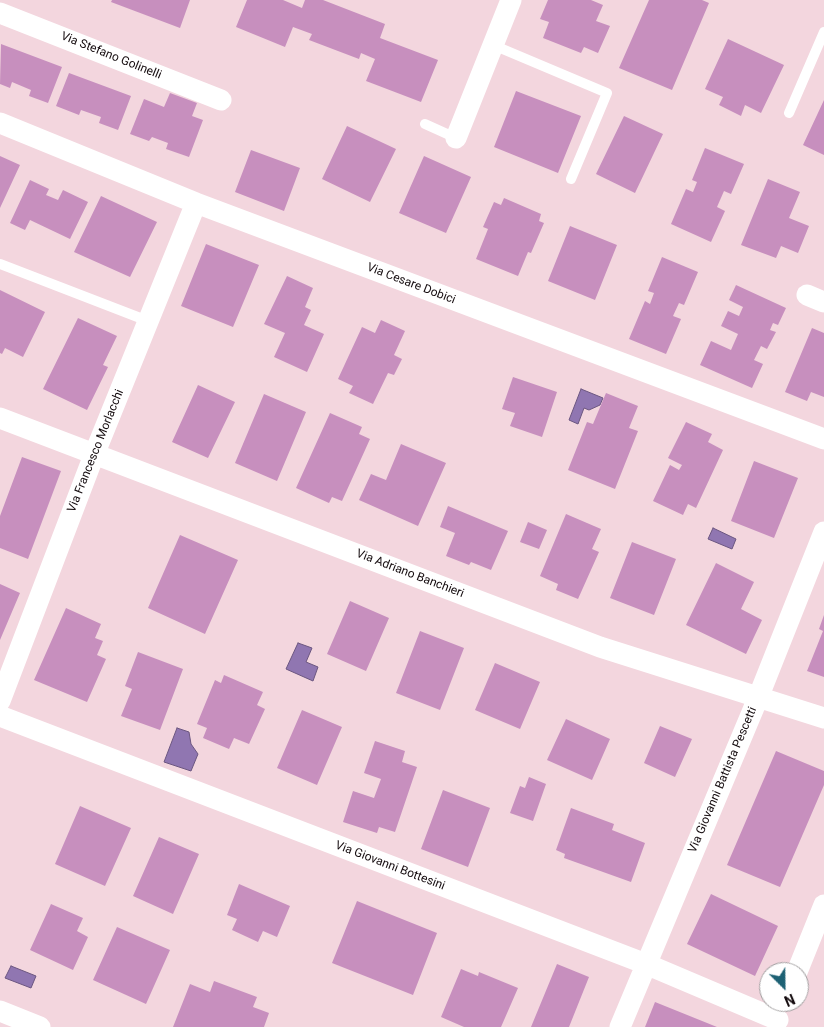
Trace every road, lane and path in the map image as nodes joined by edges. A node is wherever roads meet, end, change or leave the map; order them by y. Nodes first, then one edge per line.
1 (511, 0) edge
2 (0, 13) edge
3 (824, 32) edge
4 (493, 45) junction
5 (221, 100) dead end
6 (789, 113) dead end
7 (0, 123) edge
8 (425, 124) dead end
9 (456, 138) joint
10 (571, 179) dead end
11 (196, 203) junction
12 (0, 264) edge
13 (148, 321) junction
14 (0, 418) edge
15 (824, 439) edge
16 (94, 455) junction
17 (824, 532) edge
18 (758, 698) junction
19 (0, 701) edge
20 (0, 716) edge
21 (824, 718) edge
22 (824, 904) edge
23 (801, 962) edge
24 (646, 964) junction
25 (0, 1012) edge
26 (779, 1016) edge
27 (40, 1027) edge
28 (620, 1027) edge

1 - 4 street
2 - 5 street, Via Stefano Golinelli
3 - 6 lane
4 - 9 street
4 - 10 lane
7 - 11 street, Via Cesare Dobici
8 - 9 lane
11 - 13 street, Via Francesco Morlacchi
11 - 15 street, Via Cesare Dobici
12 - 13 lane
13 - 16 street, Via Francesco Morlacchi
14 - 16 street, Via Adriano Banchieri
16 - 18 street, Via Adriano Banchieri
16 - 19 street, Via Francesco Morlacchi
17 - 18 street, Via Giovanni Battista Pescetti
18 - 21 street, Via Adriano Banchieri
18 - 24 street, Via Giovanni Battista Pescetti
20 - 24 street, Via Giovanni Bottesini
22 - 23 street
24 - 26 street, Via Giovanni Bottesini
24 - 28 street, Via Giovanni Battista Pescetti
25 - 27 street

